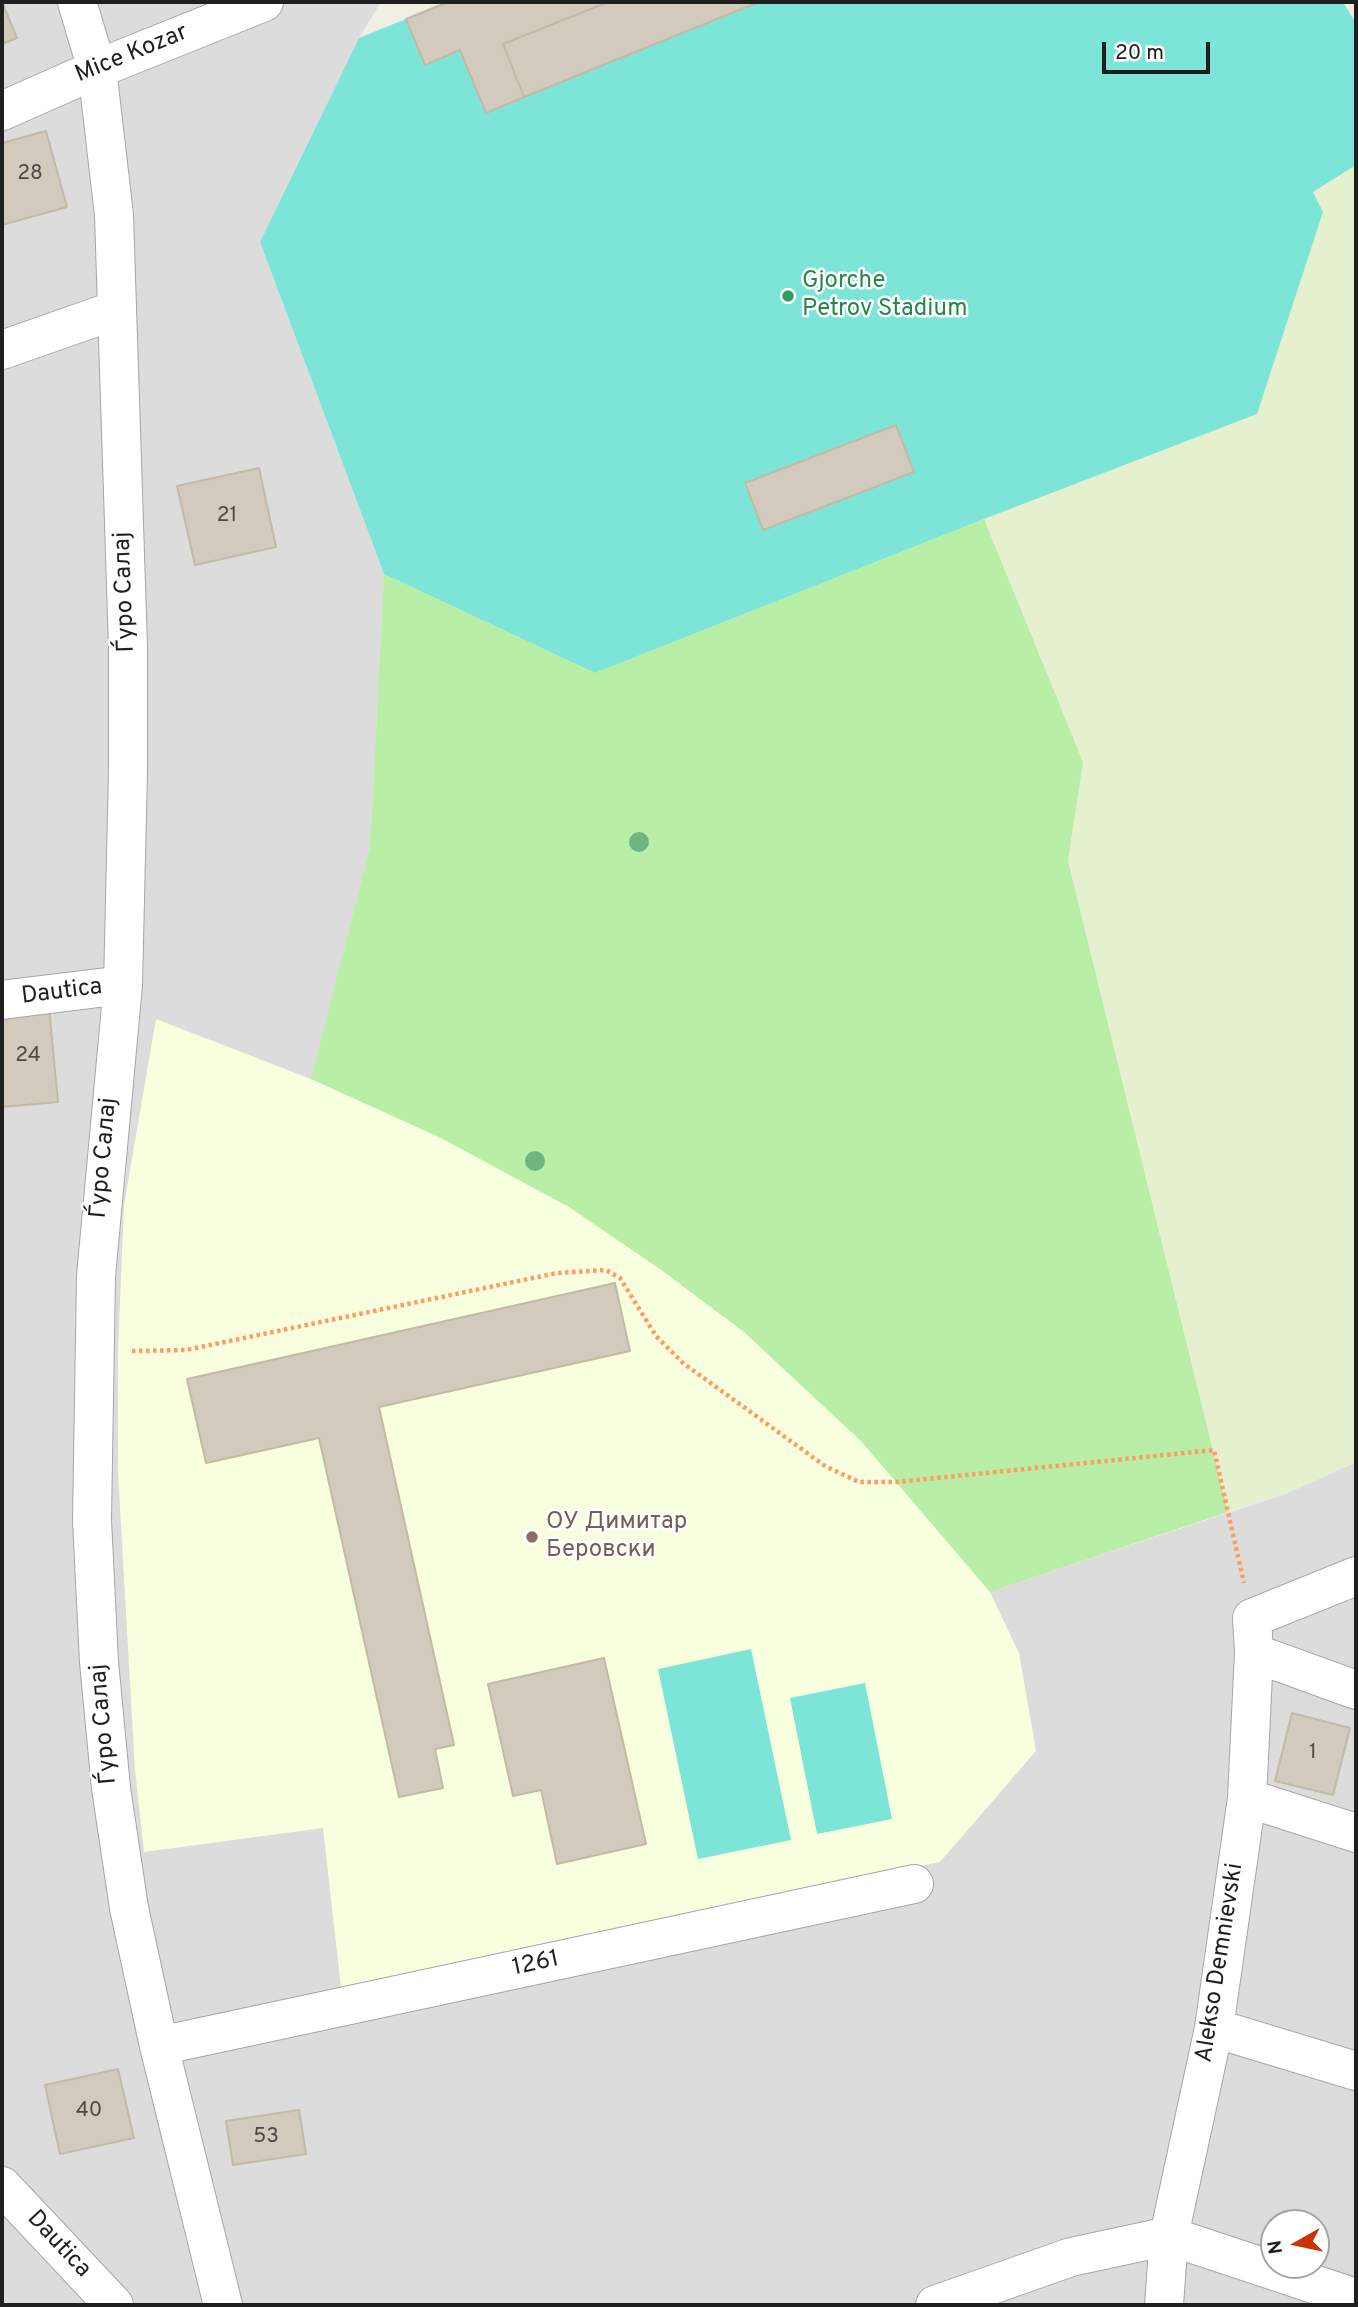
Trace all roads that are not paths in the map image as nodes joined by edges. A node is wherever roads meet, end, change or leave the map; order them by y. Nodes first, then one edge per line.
1 (77, 2) edge
2 (264, 2) edge
3 (97, 69) junction
4 (2, 111) edge
5 (116, 310) junction
6 (2, 350) edge
7 (123, 985) junction
8 (2, 1000) edge
9 (1356, 1576) edge
10 (1253, 1636) junction
11 (1356, 1690) edge
12 (1247, 1798) junction
13 (1356, 1833) edge
14 (914, 1884) dead end
15 (1214, 2028) junction
16 (159, 2046) junction
17 (1356, 2071) edge
18 (2, 2186) edge
19 (1169, 2236) junction
20 (1356, 2298) edge
21 (114, 2305) edge
22 (223, 2305) edge
23 (935, 2305) edge
24 (1164, 2305) edge

1 - 3 street, Ѓуро Салај
2 - 3 street, Mice Kozar
3 - 4 street, Mice Kozar
3 - 5 street, Ѓуро Салај
5 - 6 street
5 - 7 street, Ѓуро Салај
7 - 8 street, Dautica
7 - 16 street, Ѓуро Салај
9 - 10 street
10 - 11 street
10 - 12 street, Alekso Demnievski
12 - 13 street
12 - 15 street, Alekso Demnievski
14 - 16 street, 1261
15 - 17 street
15 - 19 street, Alekso Demnievski
16 - 22 street, Ѓуро Салај
18 - 21 street, Dautica
19 - 20 street
19 - 23 street
19 - 24 street, Alekso Demnievski

